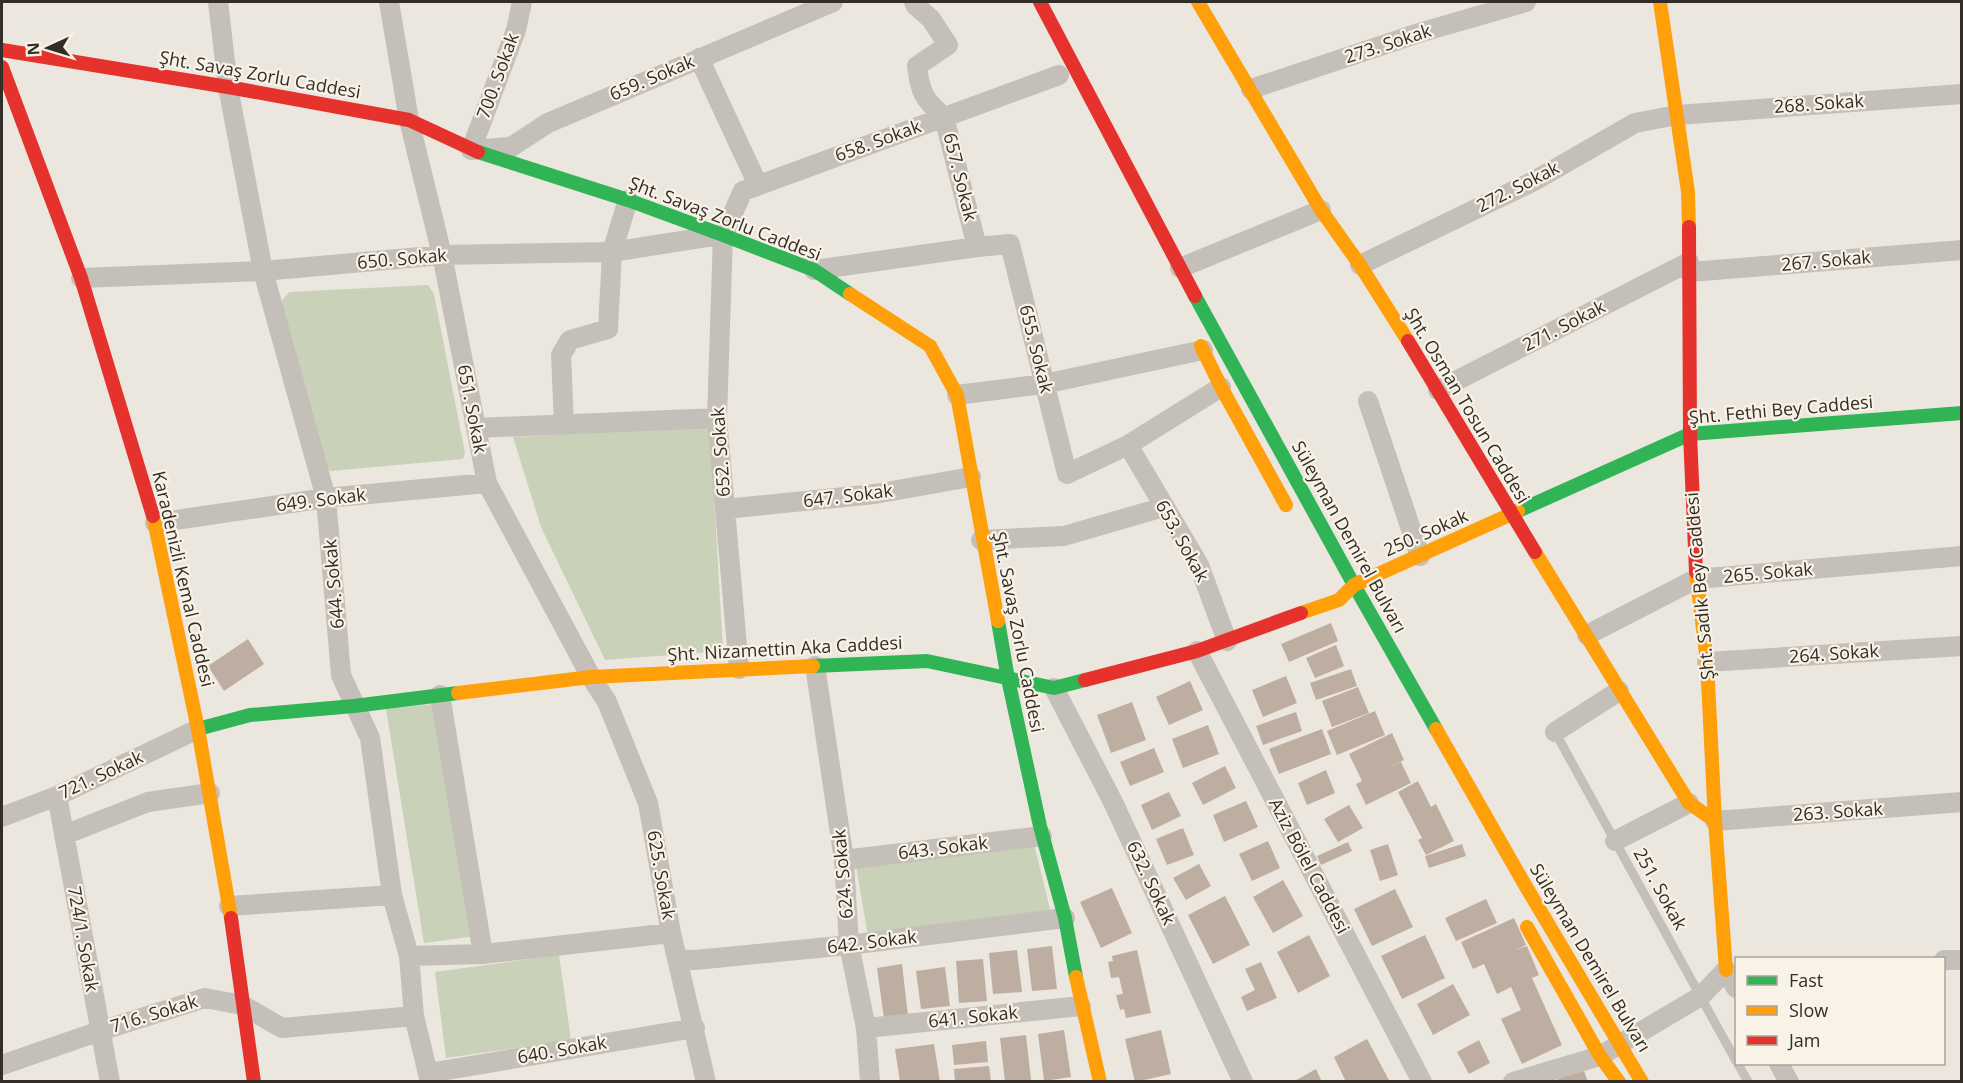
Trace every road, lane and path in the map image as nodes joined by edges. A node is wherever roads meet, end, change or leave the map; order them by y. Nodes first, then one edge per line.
1 (218, 2) edge
2 (389, 2) edge
3 (522, 2) edge
4 (833, 2) edge
5 (914, 2) edge
6 (1040, 2) edge
7 (1198, 2) edge
8 (1526, 2) edge
9 (1660, 2) edge
10 (2, 50) edge
11 (699, 58) junction
12 (2, 67) edge
13 (1059, 75) dead end
14 (228, 87) junction
15 (1251, 89) junction
16 (1962, 94) edge
17 (1677, 115) junction
18 (944, 117) junction
19 (409, 120) junction
20 (471, 150) junction
21 (758, 185) junction
22 (628, 201) junction
23 (1321, 210) junction
24 (723, 235) junction
25 (977, 247) junction
26 (1962, 250) edge
27 (612, 252) junction
28 (442, 255) junction
29 (1360, 265) junction
30 (1690, 267) junction
31 (1180, 268) junction
32 (814, 270) junction
33 (263, 271) junction
34 (81, 278) junction
35 (1199, 342) joint
36 (1044, 384) junction
37 (1221, 387) junction
38 (1438, 390) junction
39 (957, 395) junction
40 (1368, 401) dead end
41 (1962, 413) edge
42 (717, 418) junction
43 (564, 424) junction
44 (476, 428) junction
45 (1690, 434) junction
46 (1128, 445) junction
47 (971, 477) junction
48 (487, 483) junction
49 (326, 498) junction
50 (1164, 507) junction
51 (725, 509) junction
52 (1512, 515) junction
53 (1294, 519) dead end
54 (155, 523) junction
55 (981, 540) junction
56 (1420, 556) junction
57 (1962, 556) edge
58 (1696, 579) junction
59 (1354, 585) junction
60 (1587, 635) junction
61 (1227, 640) junction
62 (1962, 646) edge
63 (1197, 651) junction
64 (1707, 662) junction
65 (815, 666) junction
66 (739, 669) junction
67 (591, 677) junction
68 (1008, 679) junction
69 (1054, 688) junction
70 (1618, 692) junction
71 (440, 695) junction
72 (354, 706) junction
73 (198, 729) junction
74 (1555, 732) joint
75 (210, 793) junction
76 (57, 796) junction
77 (1962, 802) edge
78 (1689, 803) junction
79 (2, 817) edge
80 (1715, 821) junction
81 (64, 835) junction
82 (1042, 836) junction
83 (1615, 842) junction
84 (844, 860) junction
85 (393, 895) junction
86 (229, 906) junction
87 (1519, 911) dead end
88 (1065, 918) junction
89 (671, 933) junction
90 (849, 945) junction
91 (483, 954) junction
92 (409, 956) junction
93 (678, 959) junction
94 (1945, 960) edge
95 (1962, 960) edge
96 (1731, 970) edge
97 (1701, 996) junction
98 (242, 1005) junction
99 (1081, 1006) junction
100 (414, 1016) junction
101 (695, 1028) junction
102 (866, 1028) junction
103 (100, 1031) junction
104 (1620, 1043) junction
105 (1600, 1056) junction
106 (1735, 1058) edge
107 (2, 1065) edge
108 (1739, 1065) edge
109 (1780, 1065) edge
110 (2, 1070) edge
111 (429, 1077) edge
112 (5, 1082) edge
113 (110, 1082) edge
114 (254, 1082) edge
115 (706, 1082) edge
116 (870, 1082) edge
117 (1100, 1082) edge
118 (1243, 1082) edge
119 (1422, 1082) edge
120 (1513, 1082) edge
121 (1619, 1082) edge
122 (1641, 1082) edge
123 (1748, 1082) edge
124 (1789, 1082) edge

1 - 14 street, 644. Sokak
2 - 19 street, 651. Sokak
3 - 20 street, 700. Sokak
4 - 11 street, 659. Sokak
5 - 18 street, 657. Sokak
6 - 31 street, Süleyman Demirel Bulvarı
7 - 15 street, Şht. Osman Tosun Caddesi
8 - 15 street, 273. Sokak
9 - 17 street, Şht. Sadık Bey Caddesi
10 - 14 street, Şht. Savaş Zorlu Caddesi
11 - 20 street, 659. Sokak
11 - 21 street
12 - 34 street, Karadenizli Kemal Caddesi
13 - 18 street, 658. Sokak
14 - 19 street, Şht. Savaş Zorlu Caddesi
14 - 33 street, 644. Sokak
15 - 23 street, Şht. Osman Tosun Caddesi
16 - 17 street, 268. Sokak
17 - 29 street, 272. Sokak
17 - 30 street, Şht. Sadık Bey Caddesi
18 - 21 street, 658. Sokak
18 - 25 street, 657. Sokak
19 - 20 street, Şht. Savaş Zorlu Caddesi
19 - 28 street, 651. Sokak
20 - 22 street, Şht. Savaş Zorlu Caddesi
21 - 24 street, 658. Sokak
22 - 24 street, Şht. Savaş Zorlu Caddesi
22 - 27 street
23 - 29 street, Şht. Osman Tosun Caddesi
23 - 31 street
24 - 27 street, 650. Sokak
24 - 32 street, Şht. Savaş Zorlu Caddesi
24 - 42 street, 652. Sokak
25 - 32 street, 655. Sokak
25 - 36 street, 655. Sokak
26 - 30 street, 267. Sokak
27 - 28 street, 650. Sokak
27 - 43 street
28 - 33 street, 650. Sokak
28 - 44 street, 651. Sokak
29 - 38 street, Şht. Osman Tosun Caddesi
30 - 38 street, 271. Sokak
30 - 45 street, Şht. Sadık Bey Caddesi
31 - 59 street, Süleyman Demirel Bulvarı
32 - 39 street, Şht. Savaş Zorlu Caddesi
33 - 34 street, 650. Sokak
33 - 49 street, 644. Sokak
34 - 54 street, Karadenizli Kemal Caddesi
35 - 36 street
35 - 37 street
36 - 39 street
36 - 46 street, 655. Sokak
37 - 46 street, 655. Sokak
37 - 53 street
38 - 52 street, Şht. Osman Tosun Caddesi
39 - 47 street, Şht. Savaş Zorlu Caddesi
40 - 56 street
41 - 45 street, Şht. Fethi Bey Caddesi
42 - 43 street
42 - 51 street, 652. Sokak
43 - 44 street
44 - 48 street, 651. Sokak
45 - 52 street, Şht. Fethi Bey Caddesi
45 - 58 street, Şht. Sadık Bey Caddesi
46 - 50 street, 653. Sokak
47 - 51 street, 647. Sokak
47 - 55 street, Şht. Savaş Zorlu Caddesi
48 - 49 street, 649. Sokak
48 - 67 street, 651. Sokak
49 - 54 street, 649. Sokak
49 - 72 street, 644. Sokak
50 - 55 street
50 - 61 street, 653. Sokak
51 - 66 street, 652. Sokak
52 - 56 street, 250. Sokak
52 - 60 street, Şht. Osman Tosun Caddesi
54 - 73 street, Karadenizli Kemal Caddesi
55 - 68 street, Şht. Savaş Zorlu Caddesi
56 - 59 street, 250. Sokak
57 - 58 street, 265. Sokak
58 - 60 street, 265. Sokak
58 - 64 street, Şht. Sadık Bey Caddesi
59 - 61 street, Şht. Nizamettin Aka Caddesi
59 - 104 street, Süleyman Demirel Bulvarı
60 - 70 street, Şht. Osman Tosun Caddesi
61 - 63 street, Şht. Nizamettin Aka Caddesi
62 - 64 street, 264. Sokak
63 - 69 street, Şht. Nizamettin Aka Caddesi
63 - 119 street, Aziz Bölel Caddesi
64 - 80 street, Şht. Sadık Bey Caddesi
65 - 66 street, Şht. Nizamettin Aka Caddesi
65 - 68 street, Şht. Nizamettin Aka Caddesi
65 - 84 street, 624. Sokak
66 - 67 street, Şht. Nizamettin Aka Caddesi
67 - 71 street, Şht. Nizamettin Aka Caddesi
67 - 89 street, 625. Sokak
68 - 69 street, Şht. Nizamettin Aka Caddesi
68 - 82 street, Şht. Savaş Zorlu Caddesi
69 - 118 street, 632. Sokak
70 - 74 street
70 - 78 street, Şht. Osman Tosun Caddesi
71 - 72 street, Şht. Nizamettin Aka Caddesi
71 - 91 street
72 - 73 street, Şht. Nizamettin Aka Caddesi
72 - 85 street, 644. Sokak
73 - 75 street, Karadenizli Kemal Caddesi
73 - 76 street, 721. Sokak
74 - 83 lane, 251. Sokak
75 - 81 street
75 - 86 street, Karadenizli Kemal Caddesi
76 - 79 street, 721. Sokak
76 - 81 street, 724/1. Sokak
77 - 80 street, 263. Sokak
78 - 80 street, Şht. Osman Tosun Caddesi
78 - 83 street
80 - 96 street, Şht. Sadık Bey Caddesi
81 - 103 street, 724/1. Sokak
82 - 84 street, 643. Sokak
82 - 88 street, Şht. Savaş Zorlu Caddesi
83 - 97 lane, 251. Sokak
84 - 90 street, 624. Sokak
85 - 86 street
85 - 92 street, 644. Sokak
86 - 98 street, Karadenizli Kemal Caddesi
87 - 105 street, Süleyman Demirel Bulvarı
88 - 90 street, 642. Sokak
88 - 99 street, Şht. Savaş Zorlu Caddesi
89 - 91 street
89 - 93 street, 625. Sokak
90 - 93 street, 642. Sokak
90 - 102 street, 624. Sokak
91 - 92 street
92 - 100 street, 644. Sokak
93 - 101 street, 625. Sokak
94 - 95 street
96 - 97 street
97 - 104 street
97 - 106 lane, 251. Sokak
98 - 100 street, 716. Sokak
98 - 103 street, 716. Sokak
98 - 114 street, Karadenizli Kemal Caddesi
99 - 102 street, 641. Sokak
99 - 117 street, Şht. Savaş Zorlu Caddesi
100 - 111 street, 644. Sokak
101 - 111 street, 640. Sokak
101 - 115 street, 625. Sokak
102 - 116 street, 624. Sokak
103 - 107 street, 716. Sokak
103 - 113 street, 724/1. Sokak
104 - 105 street
104 - 122 street, Süleyman Demirel Bulvarı
105 - 120 street
105 - 121 street, Süleyman Demirel Bulvarı
108 - 123 lane, 251. Sokak
109 - 124 street
110 - 112 street

